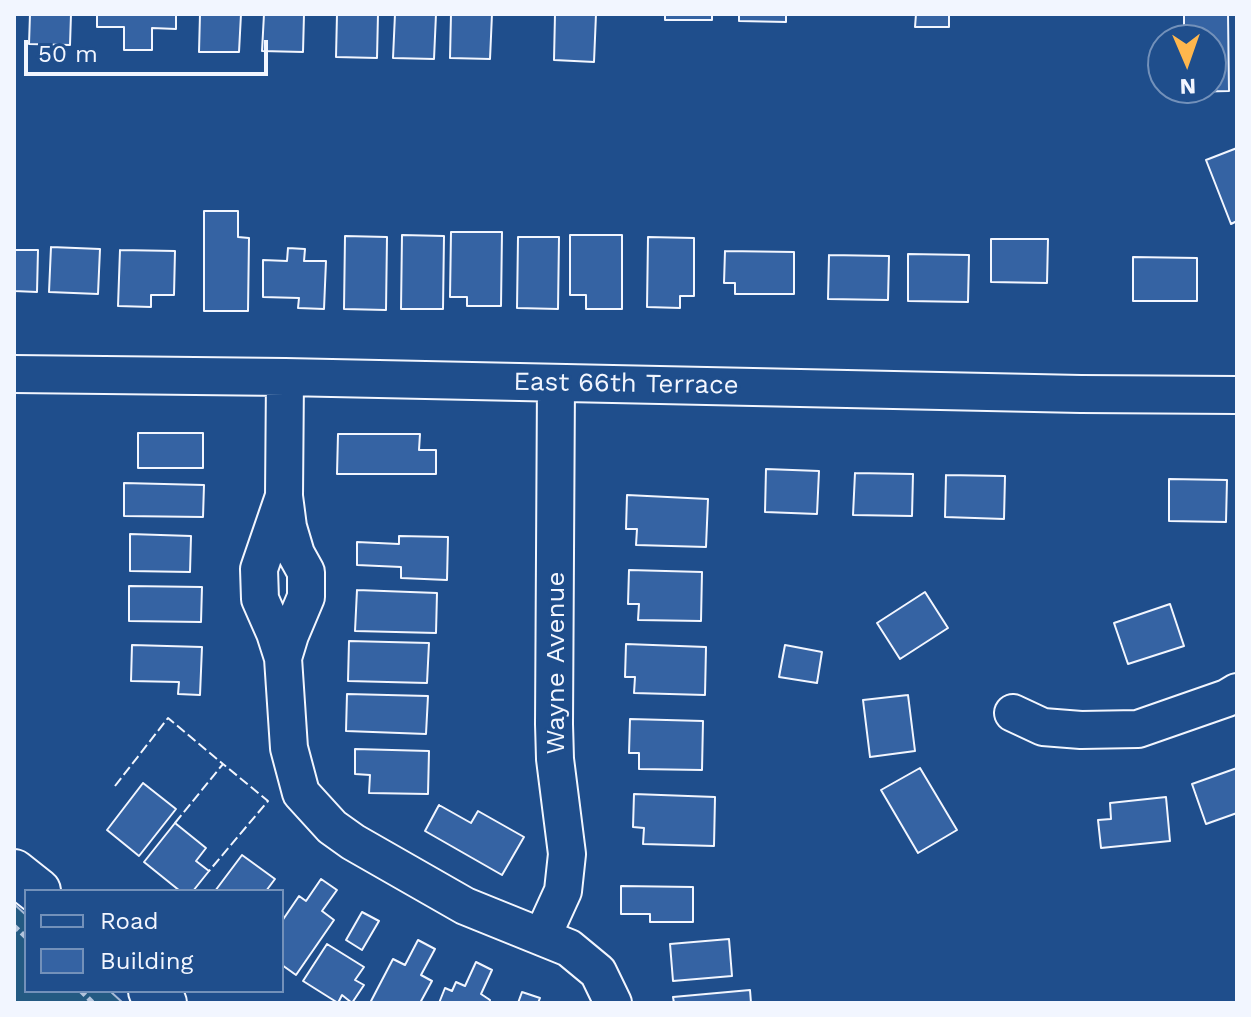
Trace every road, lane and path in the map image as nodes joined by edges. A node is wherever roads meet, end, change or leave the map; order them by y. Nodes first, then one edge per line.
1 (14, 374) edge
2 (285, 377) junction
3 (556, 383) junction
4 (1237, 395) edge
5 (1237, 692) edge
6 (1013, 713) dead end
7 (14, 872) edge
8 (35, 889) edge
9 (542, 937) junction
10 (613, 1003) edge

1 - 2 street, East 66th Terrace
2 - 3 street, East 66th Terrace
2 - 9 street
3 - 4 street, East 66th Terrace
3 - 9 street, Wayne Avenue
5 - 6 street
7 - 8 main road
9 - 10 street

